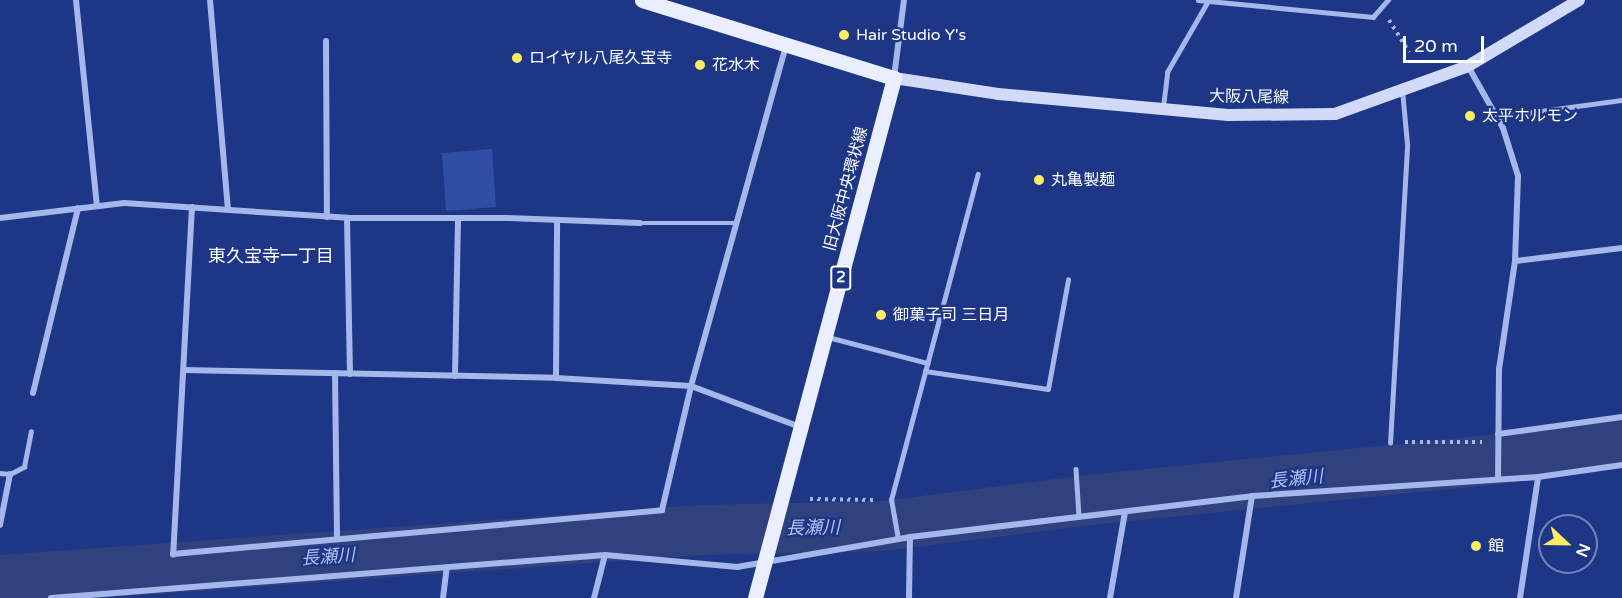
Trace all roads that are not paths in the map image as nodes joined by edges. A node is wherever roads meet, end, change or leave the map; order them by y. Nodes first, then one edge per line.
1 (76, 0) edge
2 (210, 0) edge
3 (642, 0) edge
4 (904, 0) edge
5 (1198, 0) edge
6 (1388, 0) edge
7 (1579, 0) edge
8 (1208, 1) edge
9 (326, 41) dead end
10 (786, 45) junction
11 (1468, 66) junction
12 (894, 78) junction
13 (1402, 90) junction
14 (1622, 100) edge
15 (1162, 109) junction
16 (1496, 117) junction
17 (978, 174) dead end
18 (97, 206) junction
19 (192, 207) junction
20 (78, 208) junction
21 (228, 209) junction
22 (327, 217) junction
23 (0, 218) edge
24 (347, 218) junction
25 (458, 220) junction
26 (557, 220) junction
27 (640, 223) joint
28 (736, 223) junction
29 (1622, 248) edge
30 (1515, 261) junction
31 (1068, 280) dead end
32 (825, 336) junction
33 (928, 363) junction
34 (184, 370) junction
35 (925, 371) junction
36 (335, 373) junction
37 (350, 374) junction
38 (455, 376) junction
39 (556, 378) junction
40 (691, 386) junction
41 (33, 393) dead end
42 (1622, 417) edge
43 (801, 427) junction
44 (31, 432) dead end
45 (1498, 434) junction
46 (1390, 442) road end
47 (1622, 465) edge
48 (1076, 469) dead end
49 (0, 473) edge
50 (1498, 473) junction
51 (10, 474) junction
52 (1538, 477) junction
53 (1252, 496) junction
54 (1125, 512) junction
55 (1079, 516) junction
56 (0, 525) edge
57 (910, 537) junction
58 (337, 539) junction
59 (898, 539) junction
60 (605, 555) junction
61 (766, 561) junction
62 (447, 567) junction
63 (51, 598) edge
64 (443, 598) edge
65 (594, 598) edge
66 (755, 598) edge
67 (909, 598) edge
68 (1110, 598) edge
69 (1236, 598) edge
70 (1520, 598) edge

1 - 18 street
2 - 21 street
3 - 10 main road
4 - 12 street
5 - 8 lane
6 - 8 lane
7 - 11 main road, 大阪八尾線
8 - 15 lane
9 - 22 street
10 - 12 main road
10 - 28 street
11 - 13 main road, 大阪八尾線
11 - 16 street
12 - 15 main road, 大阪八尾線
12 - 32 main road, 旧大阪中央環状線 / 2
13 - 15 main road, 大阪八尾線
13 - 46 lane
14 - 16 lane
16 - 30 street
17 - 33 lane
18 - 19 street
18 - 20 street
19 - 21 street
19 - 34 street
20 - 23 street
20 - 41 street
21 - 22 street
22 - 24 street
24 - 25 street
24 - 37 street
25 - 26 street
25 - 38 street
26 - 27 street
26 - 39 street
27 - 28 lane
28 - 40 street
29 - 30 street
30 - 45 street
31 - 35 lane
32 - 33 lane
32 - 43 main road, 旧大阪中央環状線 / 2
33 - 35 lane
34 - 36 street
34 - 58 street
35 - 59 lane
36 - 37 street
36 - 58 street
37 - 38 street
38 - 39 street
39 - 40 street
40 - 43 street
40 - 58 street
42 - 45 street
43 - 61 main road, 旧大阪中央環状線 / 2
44 - 51 lane
45 - 50 street
47 - 52 street
48 - 55 lane
49 - 51 lane
50 - 52 street
50 - 53 street
51 - 56 street
52 - 70 street
53 - 54 street
53 - 69 street
54 - 55 street
54 - 68 street
55 - 57 street
57 - 59 street
57 - 67 street
59 - 61 street
60 - 61 street
60 - 62 street
60 - 65 street
61 - 66 main road, 旧大阪中央環状線 / 2
62 - 63 street
62 - 64 street

